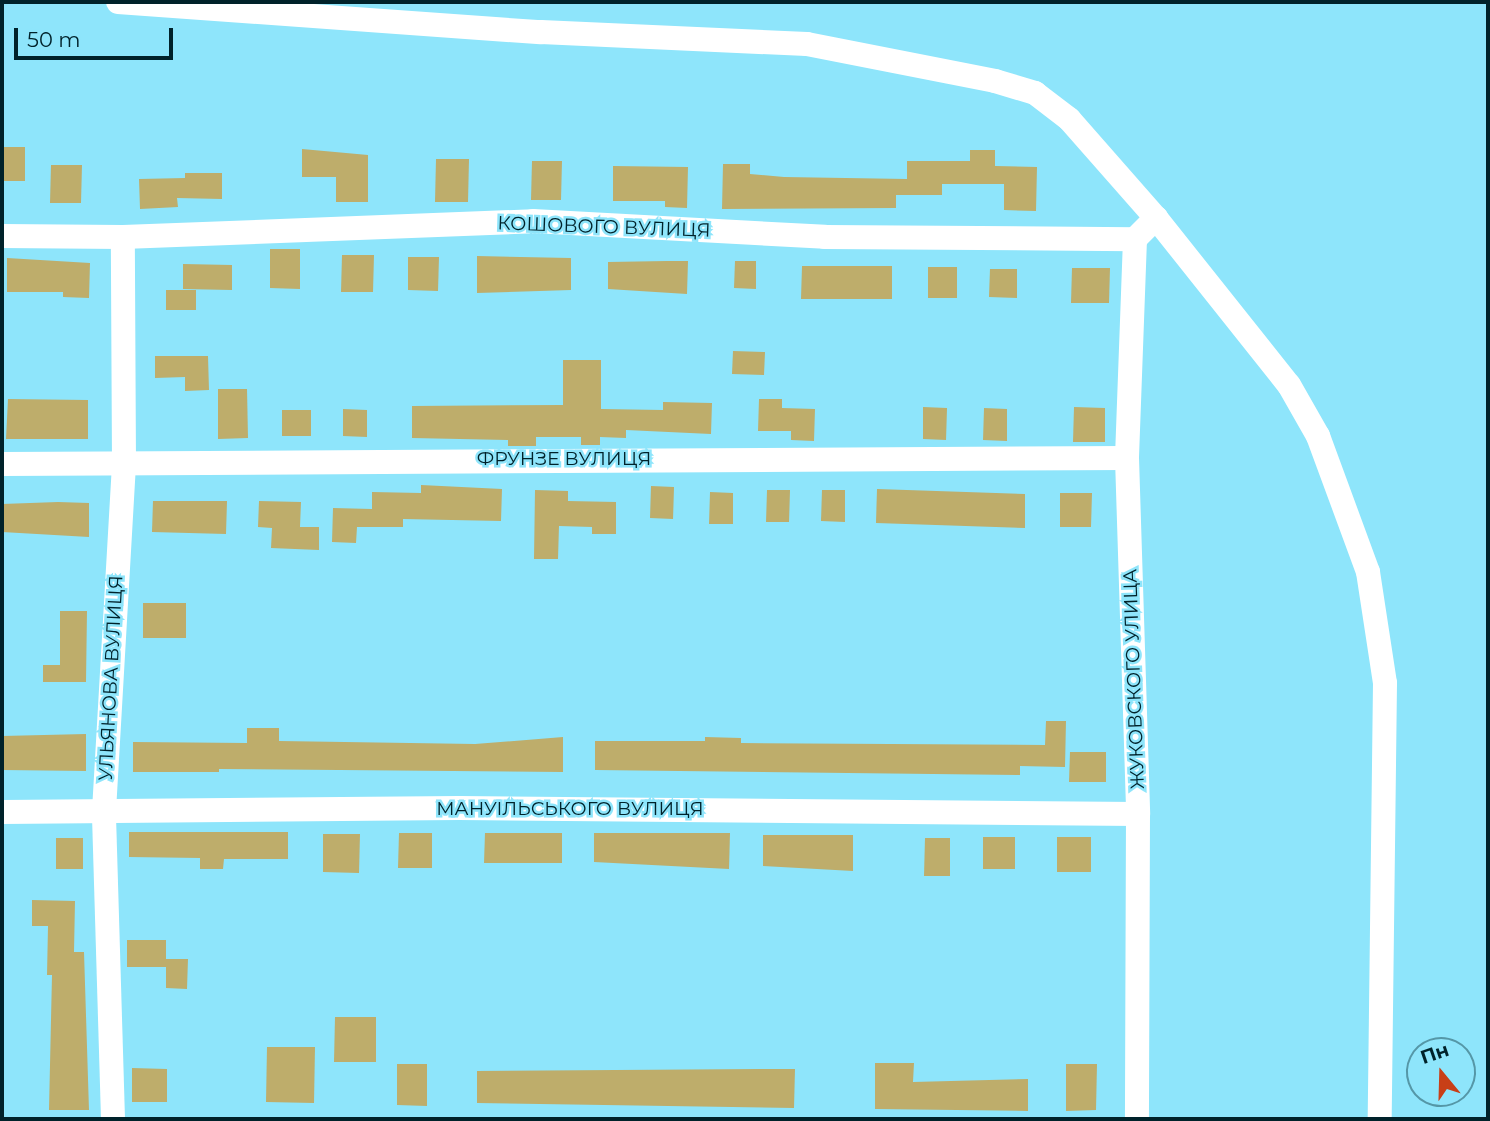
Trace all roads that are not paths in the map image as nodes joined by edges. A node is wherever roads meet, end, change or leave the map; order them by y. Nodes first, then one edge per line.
1 (118, 2) edge
2 (1156, 218) junction
3 (2, 236) edge
4 (123, 237) junction
5 (1135, 239) junction
6 (1127, 458) junction
7 (2, 464) edge
8 (124, 464) junction
9 (104, 811) junction
10 (2, 812) edge
11 (1138, 814) junction
12 (113, 1119) edge
13 (1137, 1119) edge
14 (1380, 1119) edge

1 - 2 street
2 - 5 street
2 - 14 street
3 - 4 street, КОШОВОГО ВУЛИЦЯ
4 - 5 street, КОШОВОГО ВУЛИЦЯ
4 - 8 street, УЛЬЯНОВА ВУЛИЦЯ
5 - 6 street, ЖУКОВСКОГО УЛИЦА
6 - 8 street, ФРУНЗЕ ВУЛИЦЯ
6 - 11 street, ЖУКОВСКОГО УЛИЦА
7 - 8 street, ФРУНЗЕ ВУЛИЦЯ
8 - 9 street, УЛЬЯНОВА ВУЛИЦЯ
9 - 10 street, МАНУІЛЬСЬКОГО ВУЛИЦЯ
9 - 11 street, МАНУІЛЬСЬКОГО ВУЛИЦЯ
9 - 12 street, УЛЬЯНОВА ВУЛИЦЯ
11 - 13 street, ЖУКОВСКОГО УЛИЦА

